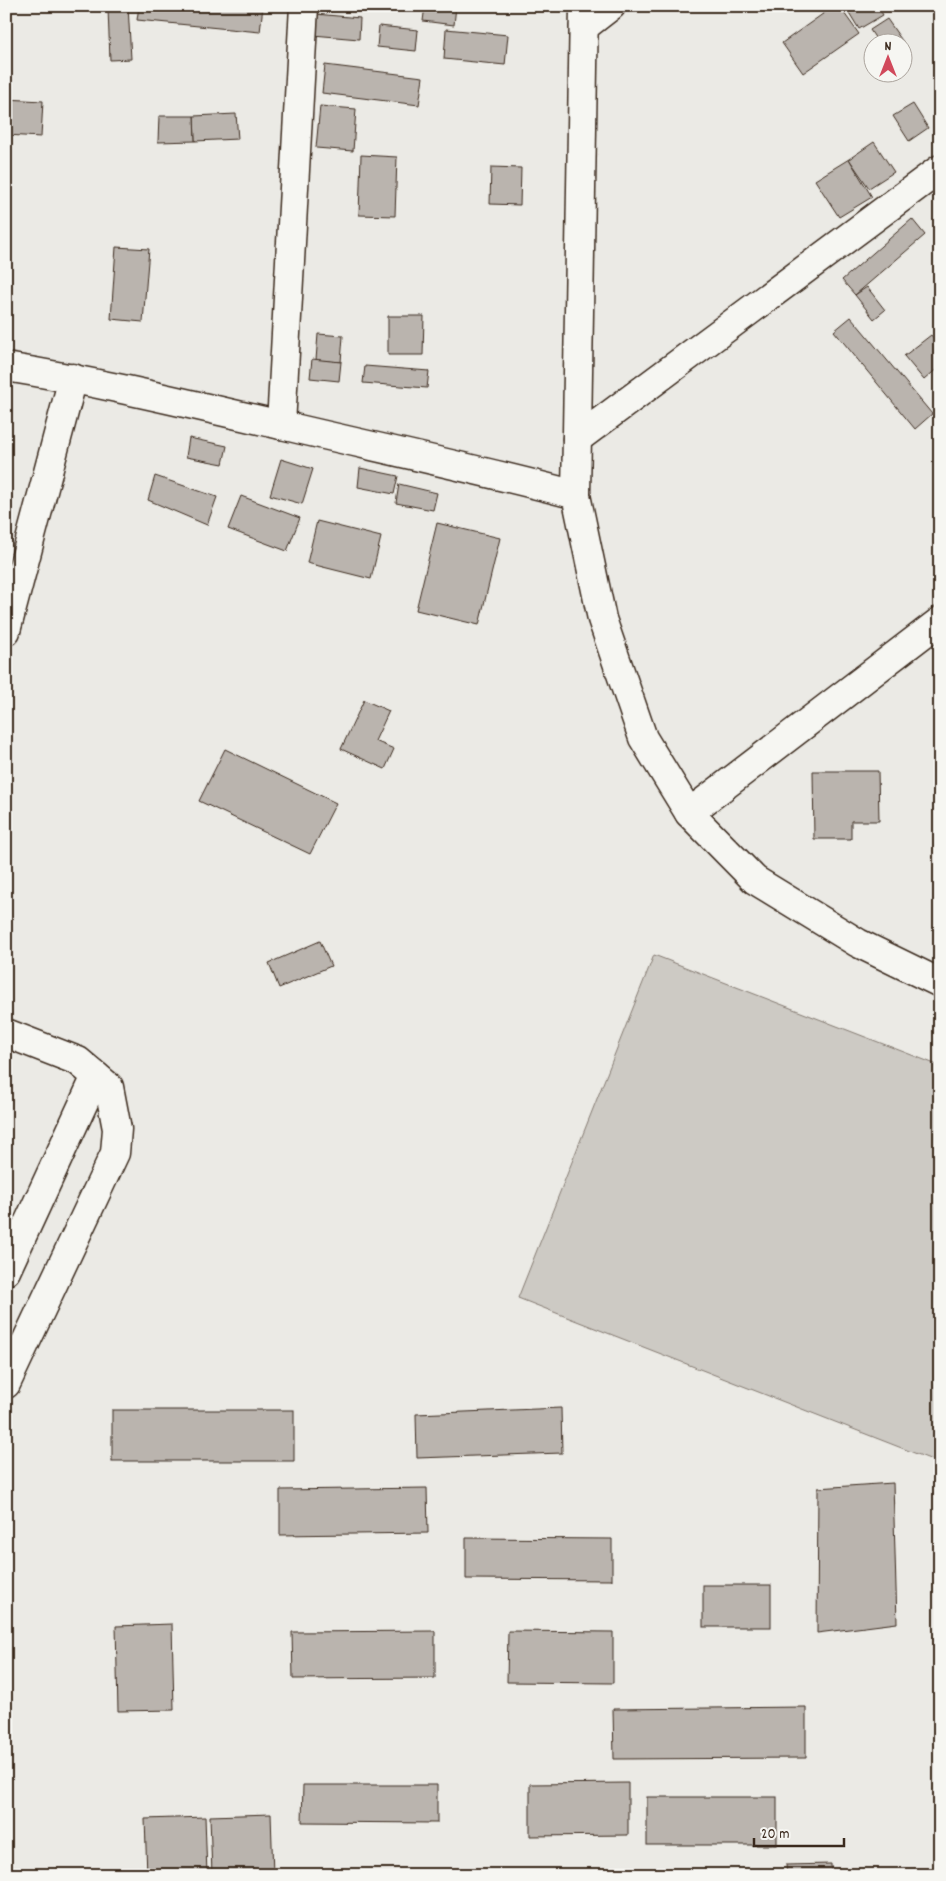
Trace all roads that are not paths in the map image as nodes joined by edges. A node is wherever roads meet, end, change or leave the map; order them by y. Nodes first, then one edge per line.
1 (304, 6) edge
2 (611, 6) edge
3 (584, 16) edge
4 (940, 168) edge
5 (6, 367) edge
6 (73, 378) junction
7 (281, 425) junction
8 (577, 439) junction
9 (576, 494) junction
10 (940, 621) edge
11 (6, 631) edge
12 (689, 813) junction
13 (940, 983) edge
14 (6, 1033) edge
15 (96, 1076) junction
16 (6, 1271) edge
17 (6, 1384) edge

1 - 7 street
2 - 3 street
3 - 8 street
4 - 8 street
5 - 6 street
6 - 7 street
6 - 11 street
7 - 9 street
8 - 9 street
9 - 12 street
10 - 12 street
12 - 13 street
14 - 15 street
15 - 16 street
15 - 17 street

